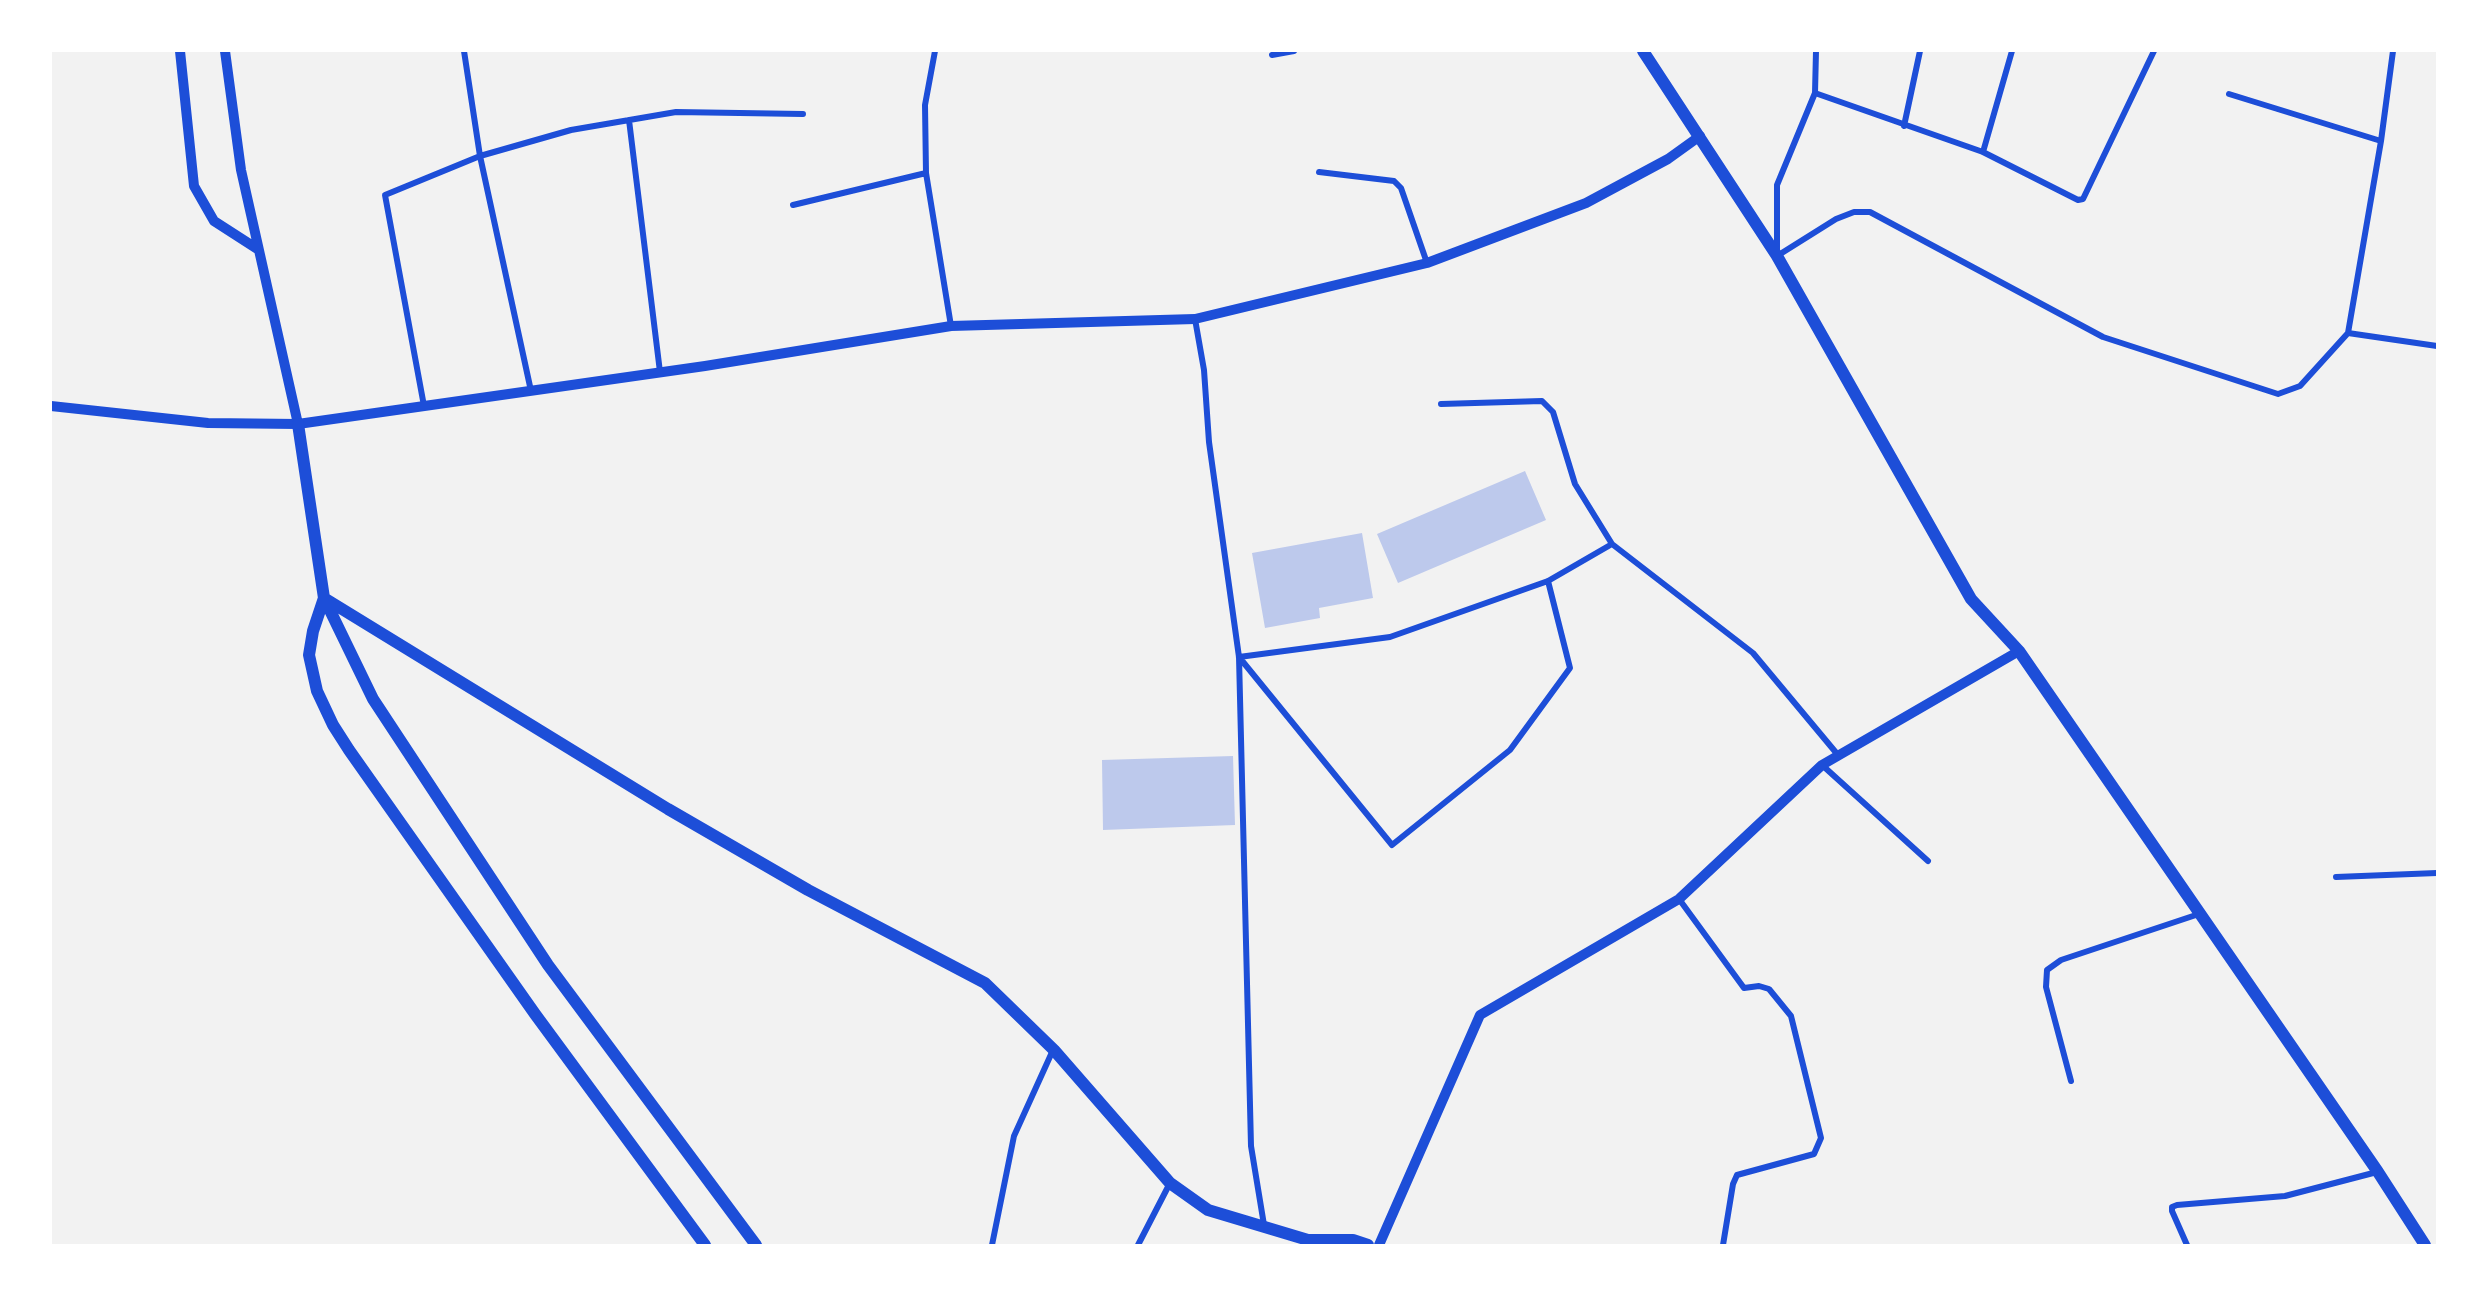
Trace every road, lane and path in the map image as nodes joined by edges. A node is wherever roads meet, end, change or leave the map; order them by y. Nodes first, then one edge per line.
1 (180, 51) edge
2 (225, 51) edge
3 (464, 51) edge
4 (935, 51) edge
5 (1294, 51) edge
6 (1643, 51) edge
7 (1816, 51) edge
8 (1920, 51) edge
9 (2012, 51) edge
10 (2154, 51) edge
11 (2391, 52) edge
12 (1272, 55) dead end
13 (1815, 93) junction
14 (2229, 94) dead end
15 (803, 114) dead end
16 (629, 120) junction
17 (1904, 126) junction
18 (1700, 136) junction
19 (2381, 141) junction
20 (1983, 152) junction
21 (480, 156) junction
22 (1319, 172) dead end
23 (926, 173) junction
24 (793, 205) dead end
25 (259, 250) junction
26 (1777, 256) junction
27 (1427, 262) junction
28 (1195, 320) junction
29 (951, 326) junction
30 (2348, 333) junction
31 (2437, 346) edge
32 (660, 372) junction
33 (531, 391) junction
34 (1441, 404) dead end
35 (51, 406) edge
36 (424, 406) junction
37 (298, 424) junction
38 (1612, 544) junction
39 (1548, 581) junction
40 (324, 598) junction
41 (2019, 651) junction
42 (1239, 657) junction
43 (1838, 755) junction
44 (1822, 765) junction
45 (1928, 861) dead end
46 (2437, 873) edge
47 (2336, 878) dead end
48 (1679, 898) junction
49 (2199, 914) junction
50 (1054, 1050) junction
51 (2071, 1081) dead end
52 (2378, 1172) junction
53 (1170, 1183) junction
54 (1264, 1225) junction
55 (1306, 1242) edge
56 (705, 1245) edge
57 (756, 1245) edge
58 (992, 1245) edge
59 (1138, 1245) edge
60 (1368, 1245) edge
61 (1379, 1245) edge
62 (1723, 1245) edge
63 (2187, 1245) edge
64 (2425, 1245) edge

1 - 25 street
2 - 25 street
3 - 21 street
4 - 23 street
5 - 12 street
6 - 18 main road
7 - 13 street
8 - 17 street
9 - 20 street
10 - 20 street
11 - 19 street
13 - 17 street
13 - 26 street
14 - 19 street
15 - 16 street
16 - 21 street
16 - 32 street
17 - 20 street
18 - 26 main road
18 - 27 street
19 - 30 street
21 - 33 street
21 - 36 street
22 - 27 street
23 - 24 street
23 - 29 street
25 - 37 street
26 - 30 street
26 - 41 main road
27 - 28 street
28 - 29 street
28 - 42 street
29 - 32 street
30 - 31 street
32 - 33 street
33 - 36 street
34 - 38 street
35 - 37 street
36 - 37 street
37 - 40 main road
38 - 39 street
38 - 43 street
39 - 42 street
39 - 42 street
40 - 50 main road
40 - 56 main road
40 - 57 main road
41 - 43 street
41 - 49 main road
42 - 54 street
43 - 44 street
44 - 45 street
44 - 48 street
46 - 47 street
48 - 61 street
48 - 62 street
49 - 51 street
49 - 52 main road
50 - 53 main road
50 - 58 street
52 - 63 street
52 - 64 main road
53 - 54 main road
53 - 59 street
54 - 55 main road
55 - 60 main road

